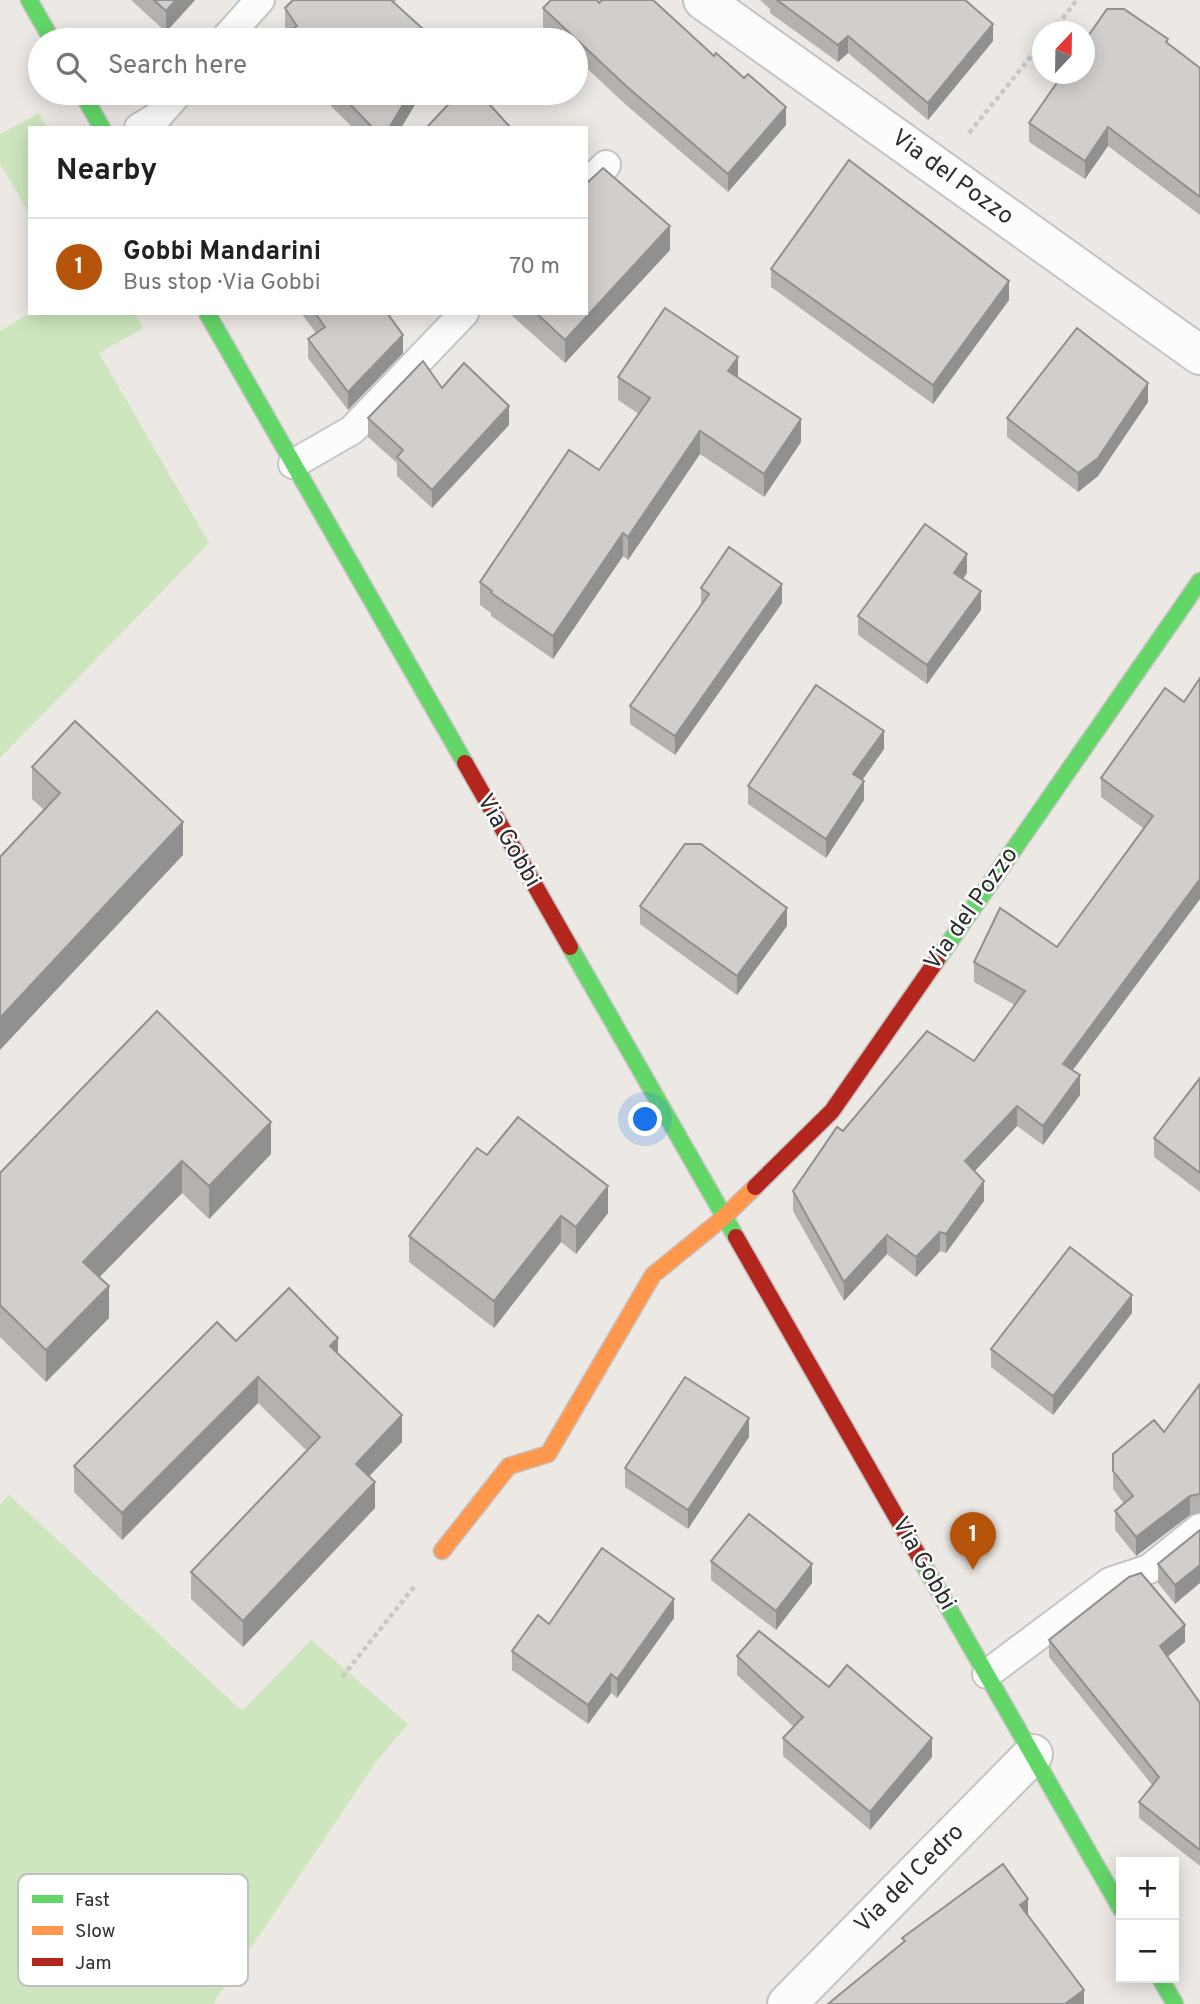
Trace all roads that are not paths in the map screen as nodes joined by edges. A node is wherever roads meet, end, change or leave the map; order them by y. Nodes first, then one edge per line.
1 (29, 0) edge
2 (260, 0) edge
3 (703, 0) edge
4 (45, 28) edge
5 (235, 28) edge
6 (89, 105) edge
7 (168, 105) edge
8 (101, 126) edge
9 (142, 126) edge
10 (606, 165) dead end
11 (588, 183) edge
12 (208, 315) edge
13 (462, 315) edge
14 (1200, 355) edge
15 (293, 464) junction
16 (1200, 581) edge
17 (723, 1219) junction
18 (1200, 1528) edge
19 (442, 1551) road end
20 (987, 1674) junction
21 (1033, 1754) junction
22 (1116, 1900) edge
23 (1163, 1983) edge
24 (787, 2004) edge
25 (1175, 2004) edge

1 - 4 street
2 - 5 lane
3 - 14 street, Via del Pozzo
6 - 8 street
7 - 9 lane
10 - 11 lane
12 - 15 street, Via Gobbi
13 - 15 lane
15 - 17 street, Via Gobbi
16 - 17 street, Via del Pozzo
17 - 19 street
17 - 20 street, Via Gobbi
18 - 20 lane
20 - 21 street, Via Gobbi
21 - 22 street, Via Gobbi
21 - 24 street, Via del Cedro
23 - 25 street

